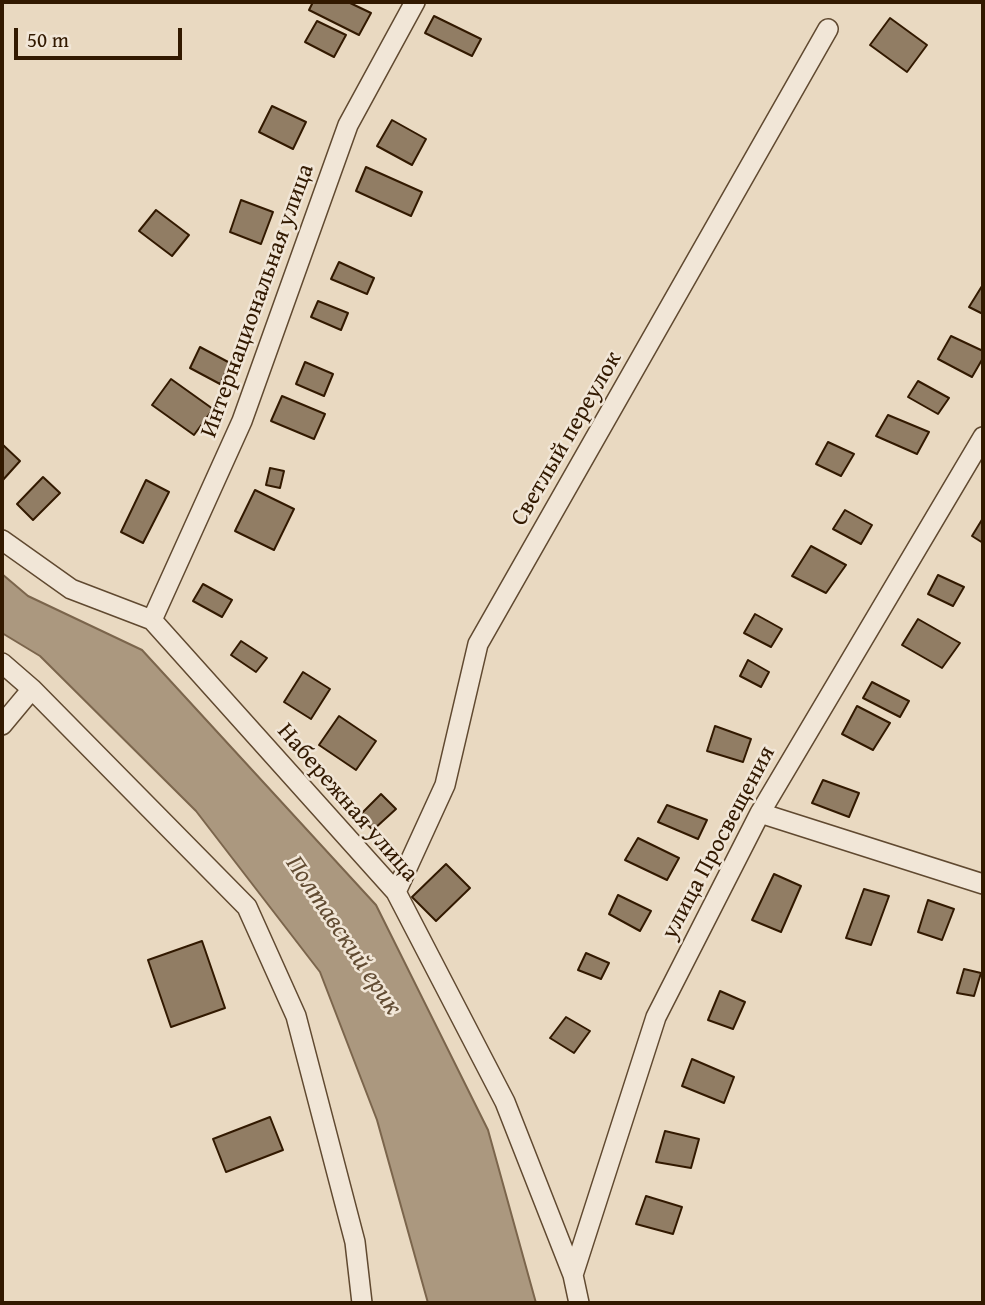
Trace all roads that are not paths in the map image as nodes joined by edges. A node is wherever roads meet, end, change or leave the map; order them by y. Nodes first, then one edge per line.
1 (415, 2) edge
2 (828, 29) dead end
3 (983, 437) edge
4 (2, 540) edge
5 (152, 620) junction
6 (2, 663) edge
7 (32, 689) junction
8 (2, 724) edge
9 (760, 813) junction
10 (983, 884) edge
11 (396, 892) junction
12 (573, 1275) junction
13 (362, 1303) edge
14 (579, 1303) edge

1 - 5 street, Интернациональная улица
2 - 11 street, Светлый переулок
3 - 9 street, улица Просвещения
4 - 5 street, Набережная улица
5 - 11 street, Набережная улица
6 - 7 street
7 - 8 street
7 - 13 street
9 - 10 street
9 - 12 street, улица Просвещения
11 - 12 street, Набережная улица
12 - 14 street, улица Просвещения

